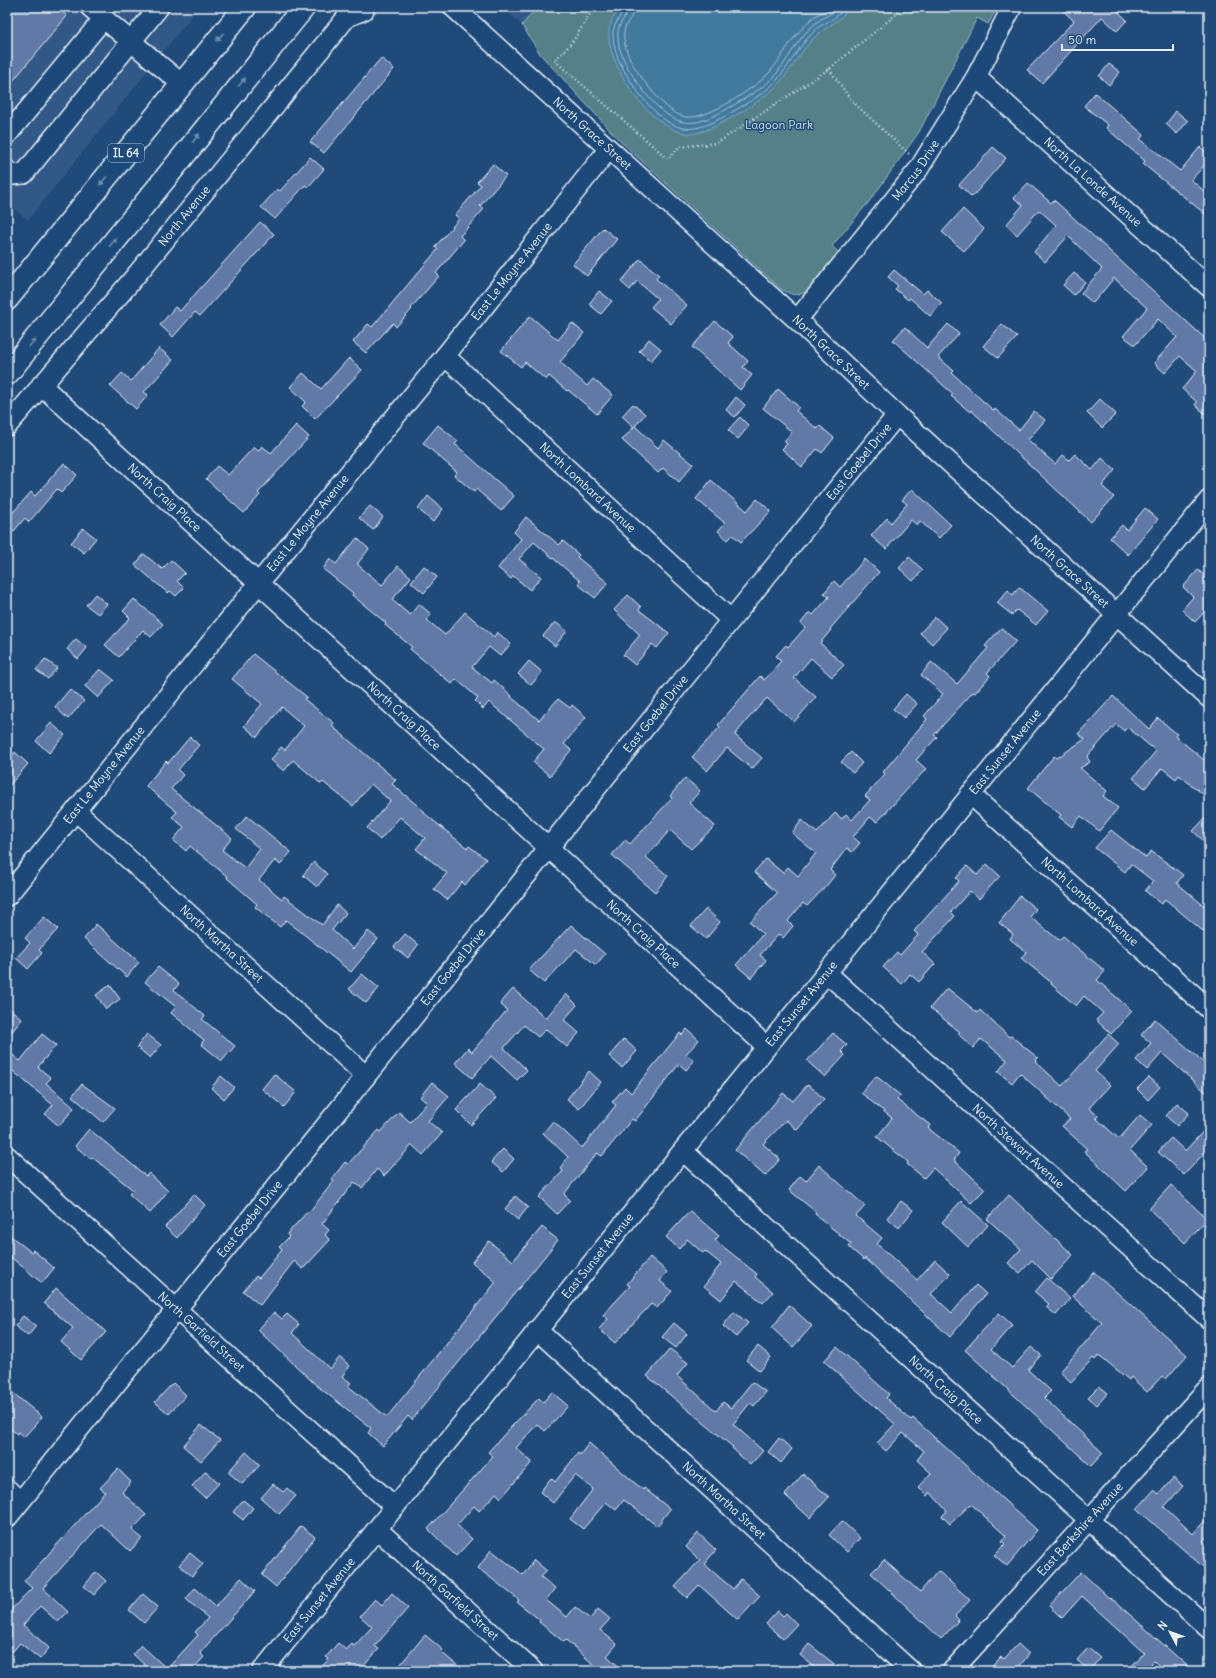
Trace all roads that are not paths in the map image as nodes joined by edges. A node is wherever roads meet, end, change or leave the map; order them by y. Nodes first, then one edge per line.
1 (160, 7) edge
2 (245, 7) edge
3 (304, 7) edge
4 (453, 7) edge
5 (1006, 9) edge
6 (364, 10) dead end
7 (97, 13) edge
8 (131, 41) junction
9 (976, 77) junction
10 (182, 84) junction
11 (7, 135) edge
12 (608, 150) junction
13 (7, 170) edge
14 (1209, 287) edge
15 (7, 299) edge
16 (797, 320) junction
17 (445, 356) junction
18 (7, 374) edge
19 (41, 385) junction
20 (897, 415) junction
21 (7, 426) edge
22 (1209, 500) edge
23 (258, 584) junction
24 (1117, 613) junction
25 (731, 620) junction
26 (1209, 698) edge
27 (970, 794) junction
28 (76, 811) junction
29 (549, 848) junction
30 (7, 896) edge
31 (827, 973) junction
32 (1209, 1009) edge
33 (766, 1046) junction
34 (366, 1076) junction
35 (683, 1151) junction
36 (7, 1156) edge
37 (178, 1309) junction
38 (1209, 1320) edge
39 (537, 1330) junction
40 (1209, 1387) edge
41 (14, 1495) edge
42 (395, 1507) junction
43 (7, 1518) edge
44 (1089, 1520) junction
45 (377, 1529) junction
46 (1209, 1629) edge
47 (262, 1671) edge
48 (534, 1671) edge
49 (911, 1671) edge
50 (952, 1671) edge

1 - 8 street
2 -> 10 main road, IL 64
18 -> 3 main road
4 - 12 street, North Grace Street
5 - 9 street, Marcus Drive
6 - 19 street, North Avenue
7 - 8 street
7 - 11 street
8 - 10 street
8 - 13 street
9 - 14 street, North La Londe Avenue
9 - 16 street, Marcus Drive
10 -> 15 main road, IL 64
12 - 16 street, North Grace Street
12 - 17 street, East Le Moyne Avenue
16 - 20 street, North Grace Street
17 - 23 street, East Le Moyne Avenue
17 - 25 street, North Lombard Avenue
19 - 21 street, North Avenue
19 - 23 street, North Craig Place
20 - 24 street, North Grace Street
20 - 25 street, East Goebel Drive
22 - 24 street, East Sunset Avenue
23 - 28 street, East Le Moyne Avenue
23 - 29 street, North Craig Place
24 - 26 street, North Grace Street
24 - 27 street, East Sunset Avenue
25 - 29 street, East Goebel Drive
27 - 31 street, East Sunset Avenue
27 - 32 street, North Lombard Avenue
28 - 30 street, East Le Moyne Avenue
28 - 34 street, North Martha Street
29 - 33 street, North Craig Place
29 - 34 street, East Goebel Drive
31 - 33 street, East Sunset Avenue
31 - 38 street, North Stewart Avenue
33 - 35 street, East Sunset Avenue
34 - 37 street, East Goebel Drive
35 - 39 street, East Sunset Avenue
35 - 44 street, North Craig Place
36 - 37 street, North Garfield Street
37 - 41 street, East Goebel Drive
37 - 42 street, North Garfield Street
39 - 42 street, East Sunset Avenue
39 - 49 street, North Martha Street
40 - 44 street, East Berkshire Avenue
41 - 43 street, East Goebel Drive
42 - 45 street, East Sunset Avenue
44 - 46 street, North Craig Place
44 - 50 street, East Berkshire Avenue
45 - 47 street, East Sunset Avenue
45 - 48 street, North Garfield Street

